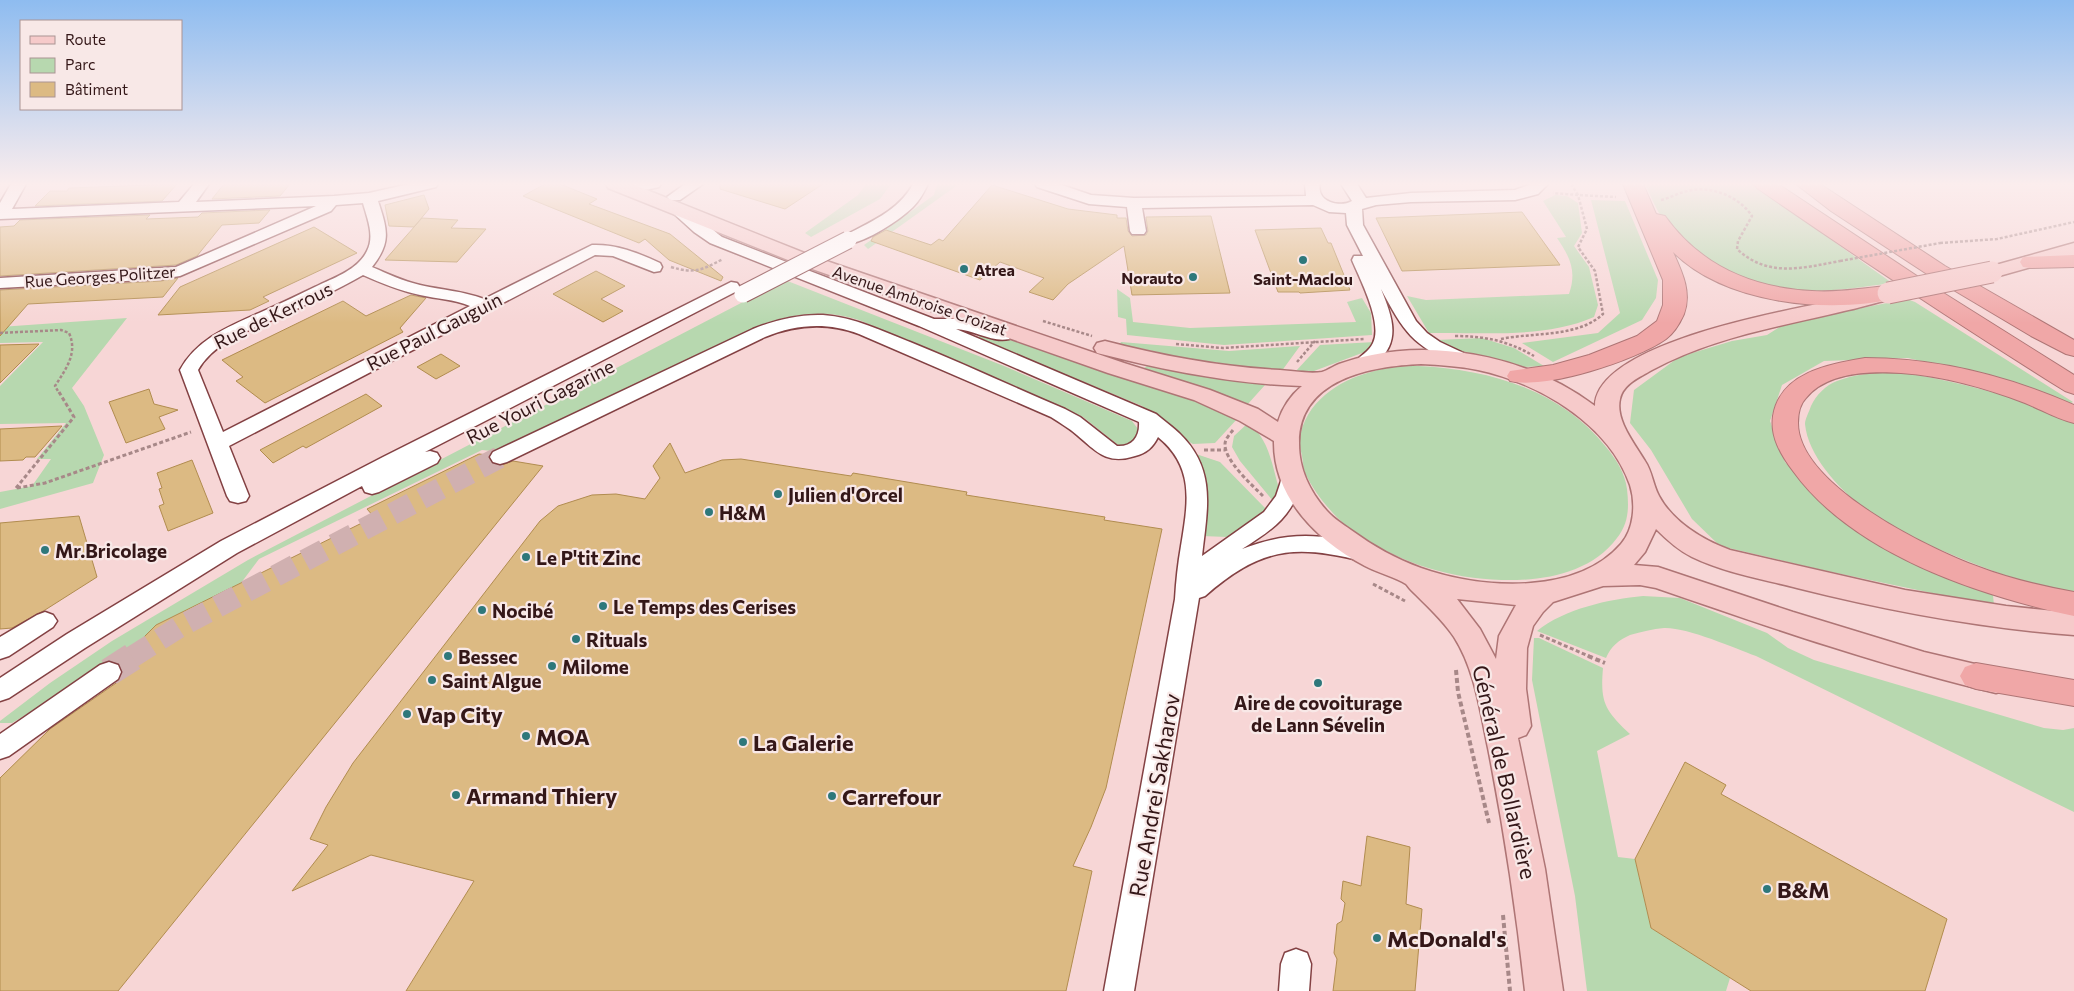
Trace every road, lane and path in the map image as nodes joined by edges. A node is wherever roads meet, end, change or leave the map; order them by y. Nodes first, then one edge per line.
1 (274, 230) edge
2 (378, 230) edge
3 (702, 230) edge
4 (738, 230) edge
5 (758, 230) edge
6 (851, 230) edge
7 (858, 230) edge
8 (1347, 230) edge
9 (1358, 230) edge
10 (1586, 230) edge
11 (1650, 230) edge
12 (1663, 230) edge
13 (1744, 230) edge
14 (1831, 230) edge
15 (1856, 230) edge
16 (1875, 230) edge
17 (2037, 230) edge
18 (842, 237) junction
19 (2074, 249) edge
20 (741, 250) junction
21 (2074, 260) edge
22 (2031, 262) junction
23 (654, 266) joint
24 (362, 269) junction
25 (0, 283) edge
26 (1888, 293) junction
27 (484, 305) junction
28 (1040, 321) dead end
29 (925, 322) junction
30 (0, 334) edge
31 (1419, 338) junction
32 (1384, 339) junction
33 (1500, 339) junction
34 (1093, 341) junction
35 (1170, 343) dead end
36 (2074, 349) edge
37 (1465, 361) junction
38 (1364, 363) junction
39 (2074, 367) edge
40 (1116, 368) junction
41 (1560, 372) junction
42 (1519, 376) junction
43 (1326, 378) junction
44 (2074, 386) edge
45 (2074, 415) edge
46 (1149, 419) junction
47 (210, 425) junction
48 (1285, 437) junction
49 (218, 444) junction
50 (1622, 445) junction
51 (1226, 450) dead end
52 (500, 457) tunnel mouth
53 (1291, 477) junction
54 (238, 496) dead end
55 (1647, 499) junction
56 (1277, 511) junction
57 (1365, 554) junction
58 (1601, 576) junction
59 (1371, 583) dead end
60 (1412, 590) junction
61 (1544, 593) junction
62 (1188, 599) junction
63 (2074, 604) edge
64 (46, 621) dead end
65 (2074, 624) edge
66 (1516, 628) junction
67 (0, 649) edge
68 (1605, 663) dead end
69 (1457, 665) dead end
70 (109, 672) tunnel mouth
71 (1976, 676) junction
72 (0, 691) edge
73 (2074, 693) edge
74 (2074, 701) edge
75 (0, 748) edge
76 (1490, 827) dead end
77 (1502, 907) dead end
78 (1119, 991) edge
79 (1510, 991) edge
80 (1544, 991) edge
81 (1558, 991) edge

1 - 25 street, Rue Georges Politzer
2 - 24 street, Rue de Kerrous
3 - 20 street
4 - 40 main road, Avenue Ambroise Croizat
5 - 34 main road, Avenue Ambroise Croizat
6 - 18 street, Rue Youri Gagarine
7 - 18 street, Rue Youri Gagarine
8 - 32 street
9 - 31 street
10 - 33 path
11 - 41 highway
12 - 26 highway
13 - 17 path, bridge
14 - 44 highway
15 - 39 highway
16 - 36 highway
18 - 72 street, Rue Youri Gagarine, bridge
19 - 22 main road
20 - 23 path
20 - 29 street
21 - 22 highway
22 - 26 main road, bridge
23 - 27 street, Rue Paul Gauguin
24 - 27 street
24 - 47 street, Rue de Kerrous
26 - 50 main road
27 - 49 street, Rue Paul Gauguin
28 - 34 path
29 - 40 street
29 - 46 street
30 - 47 path
31 - 33 path
31 - 37 street
32 - 35 path
32 - 38 street
33 - 41 path
34 - 43 main road, Avenue Ambroise Croizat
37 - 38 main road
37 - 42 main road
38 - 43 main road
40 - 48 main road, Avenue Ambroise Croizat
41 - 42 highway
42 - 50 main road
43 - 48 main road
45 - 63 highway
46 - 52 street
46 - 62 street
47 - 49 street, Rue de Kerrous
48 - 53 main road
49 - 54 street, Rue de Kerrous
50 - 55 main road
51 - 56 path
53 - 56 street, Rue Andrei Sakharov
53 - 57 main road
55 - 58 main road
55 - 65 main road
56 - 62 street, Rue Andrei Sakharov
57 - 60 main road
57 - 62 street
58 - 61 main road
58 - 71 main road
59 - 60 path
60 - 61 main road
60 - 80 main road, Général de Bollardière
61 - 66 main road, Général de Bollardière
62 - 78 street, Rue Andrei Sakharov
64 - 67 street
66 - 68 path
66 - 81 main road, Général de Bollardière
69 - 76 path
70 - 75 street
71 - 73 highway
71 - 74 main road
77 - 79 path

